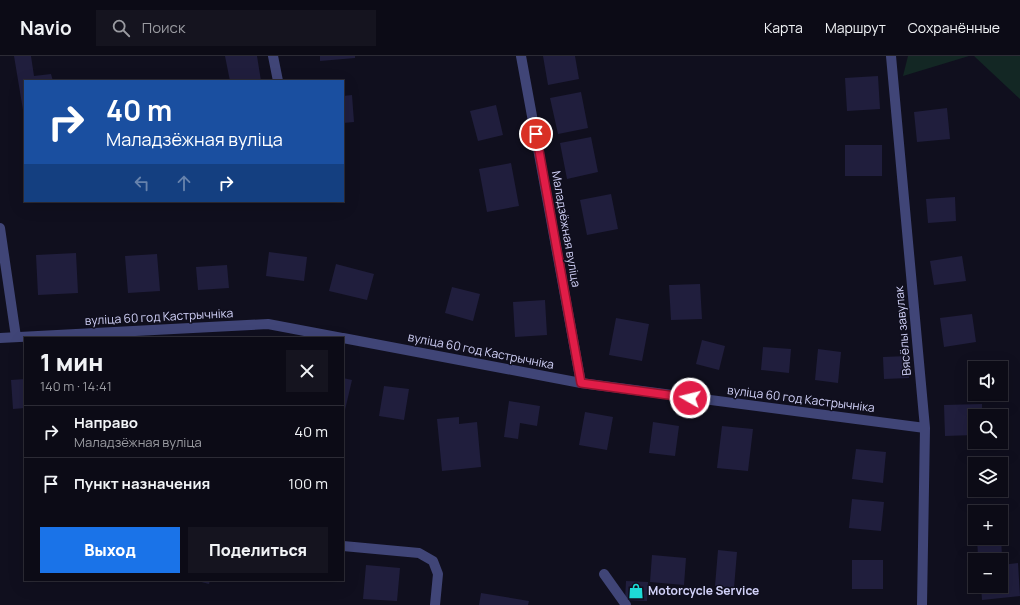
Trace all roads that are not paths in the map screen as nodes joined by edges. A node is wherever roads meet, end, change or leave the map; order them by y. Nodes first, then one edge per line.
1 (273, 56) edge
2 (521, 56) edge
3 (891, 56) edge
4 (278, 80) edge
5 (0, 228) edge
6 (16, 337) junction
7 (337, 337) edge
8 (0, 338) edge
9 (344, 338) edge
10 (581, 383) junction
11 (925, 428) junction
12 (344, 546) edge
13 (604, 574) dead end
14 (435, 605) edge
15 (626, 605) edge
16 (922, 605) edge

1 - 4 street
2 - 10 street, Маладзёжная вуліца
3 - 11 street, Вясёлы завулак
5 - 6 street
6 - 7 street, вуліца 60 год Кастрычніка
6 - 8 street, вуліца 60 год Кастрычніка
9 - 10 street, вуліца 60 год Кастрычніка
10 - 11 street, вуліца 60 год Кастрычніка
11 - 16 street, Вясёлы завулак
12 - 14 street
13 - 15 street

